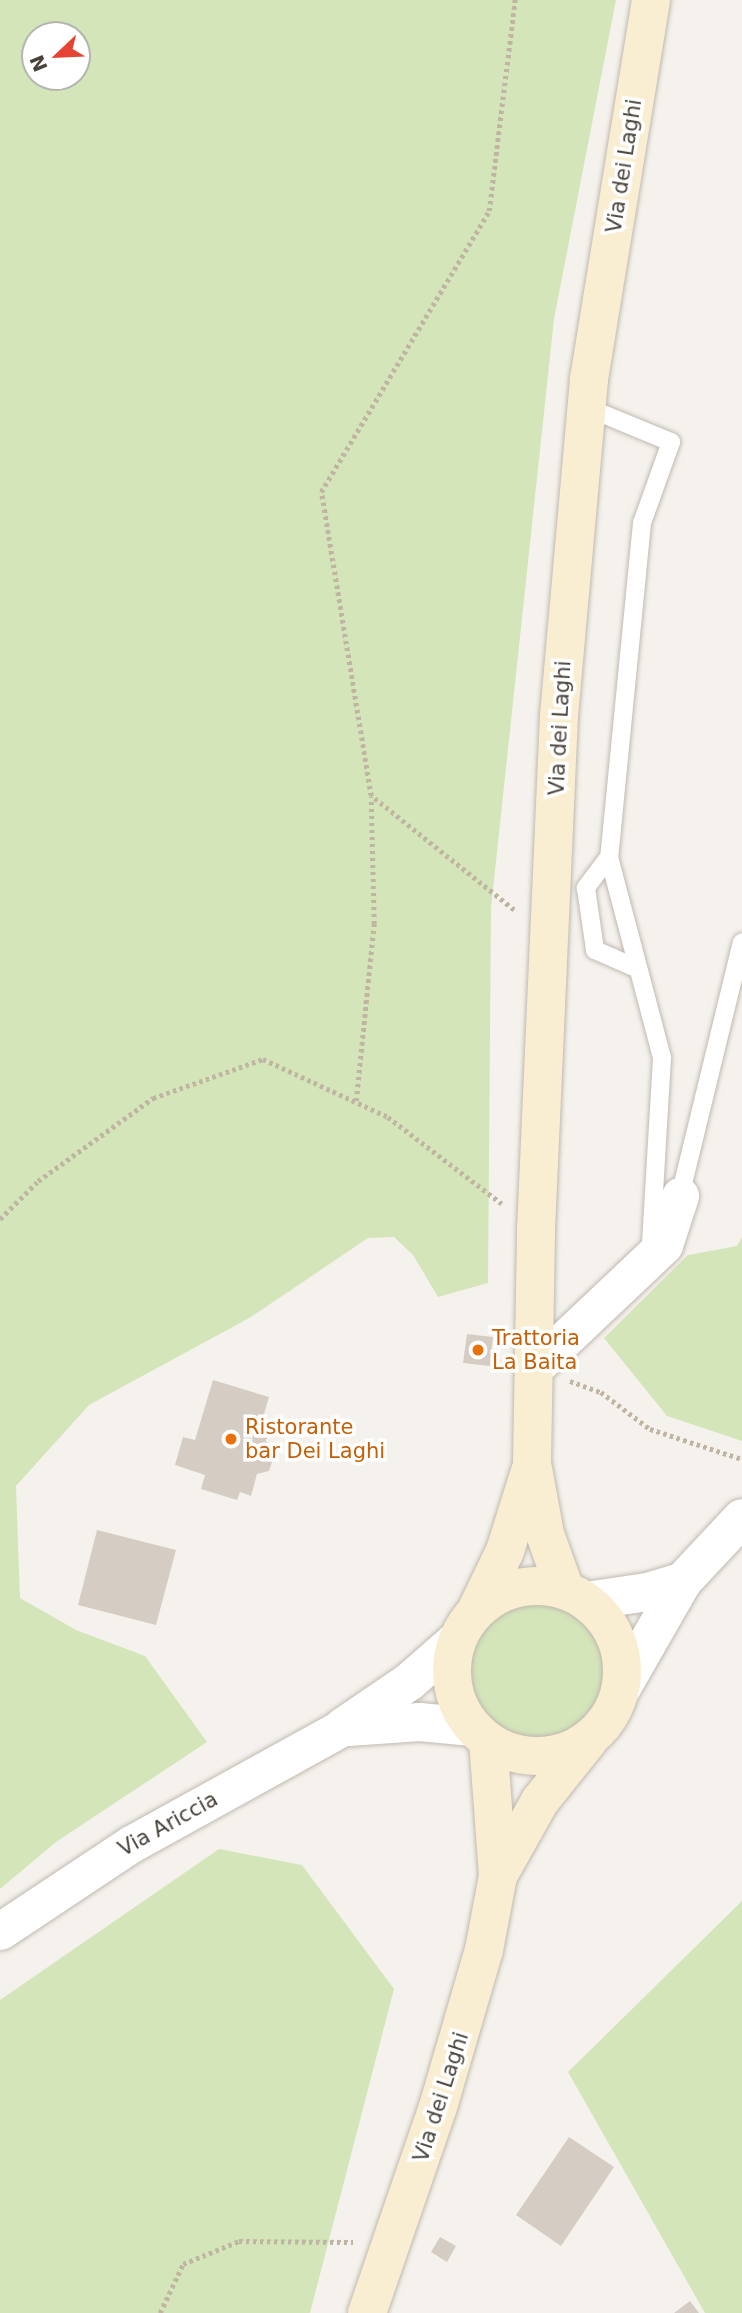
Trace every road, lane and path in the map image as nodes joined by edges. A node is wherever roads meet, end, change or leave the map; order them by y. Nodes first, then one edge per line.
1 (515, 0) edge
2 (651, 0) edge
3 (586, 407) junction
4 (371, 796) junction
5 (610, 856) junction
6 (550, 939) junction
7 (742, 942) edge
8 (636, 968) junction
9 (356, 1101) junction
10 (680, 1196) joint
11 (0, 1219) edge
12 (536, 1230) junction
13 (650, 1259) junction
14 (534, 1368) junction
15 (742, 1460) edge
16 (532, 1463) junction
17 (742, 1518) edge
18 (683, 1581) junction
19 (576, 1596) junction
20 (467, 1625) junction
21 (620, 1691) junction
22 (343, 1727) junction
23 (480, 1734) junction
24 (591, 1738) junction
25 (498, 1876) junction
26 (0, 1931) edge
27 (392, 2243) junction
28 (160, 2313) edge
29 (367, 2313) edge

1 - 4 path
2 - 3 main road, Via dei Laghi
3 - 5 lane
3 - 6 main road, Via dei Laghi
4 - 6 path
4 - 9 path
5 - 8 lane
5 - 8 lane
6 - 12 main road, Via dei Laghi
7 - 10 lane
8 - 13 lane
9 - 11 path
9 - 12 path
10 - 13 street
12 - 14 main road, Via dei Laghi
13 - 14 street
14 - 15 path
14 - 16 main road, Via dei Laghi
16 - 19 main road, Via dei Laghi
16 - 20 main road, Via dei Laghi
17 - 18 street
18 - 19 street
18 - 21 street
19 - 20 main road
19 - 21 main road
20 - 22 street, Via Ariccia
20 - 23 main road
21 - 24 main road
22 - 23 street, Via Ariccia
22 - 26 street, Via Ariccia
23 - 24 main road
23 - 25 main road, Via dei Laghi
24 - 25 main road, Via dei Laghi
25 - 27 main road, Via dei Laghi
27 - 28 path
27 - 29 main road, Via dei Laghi

